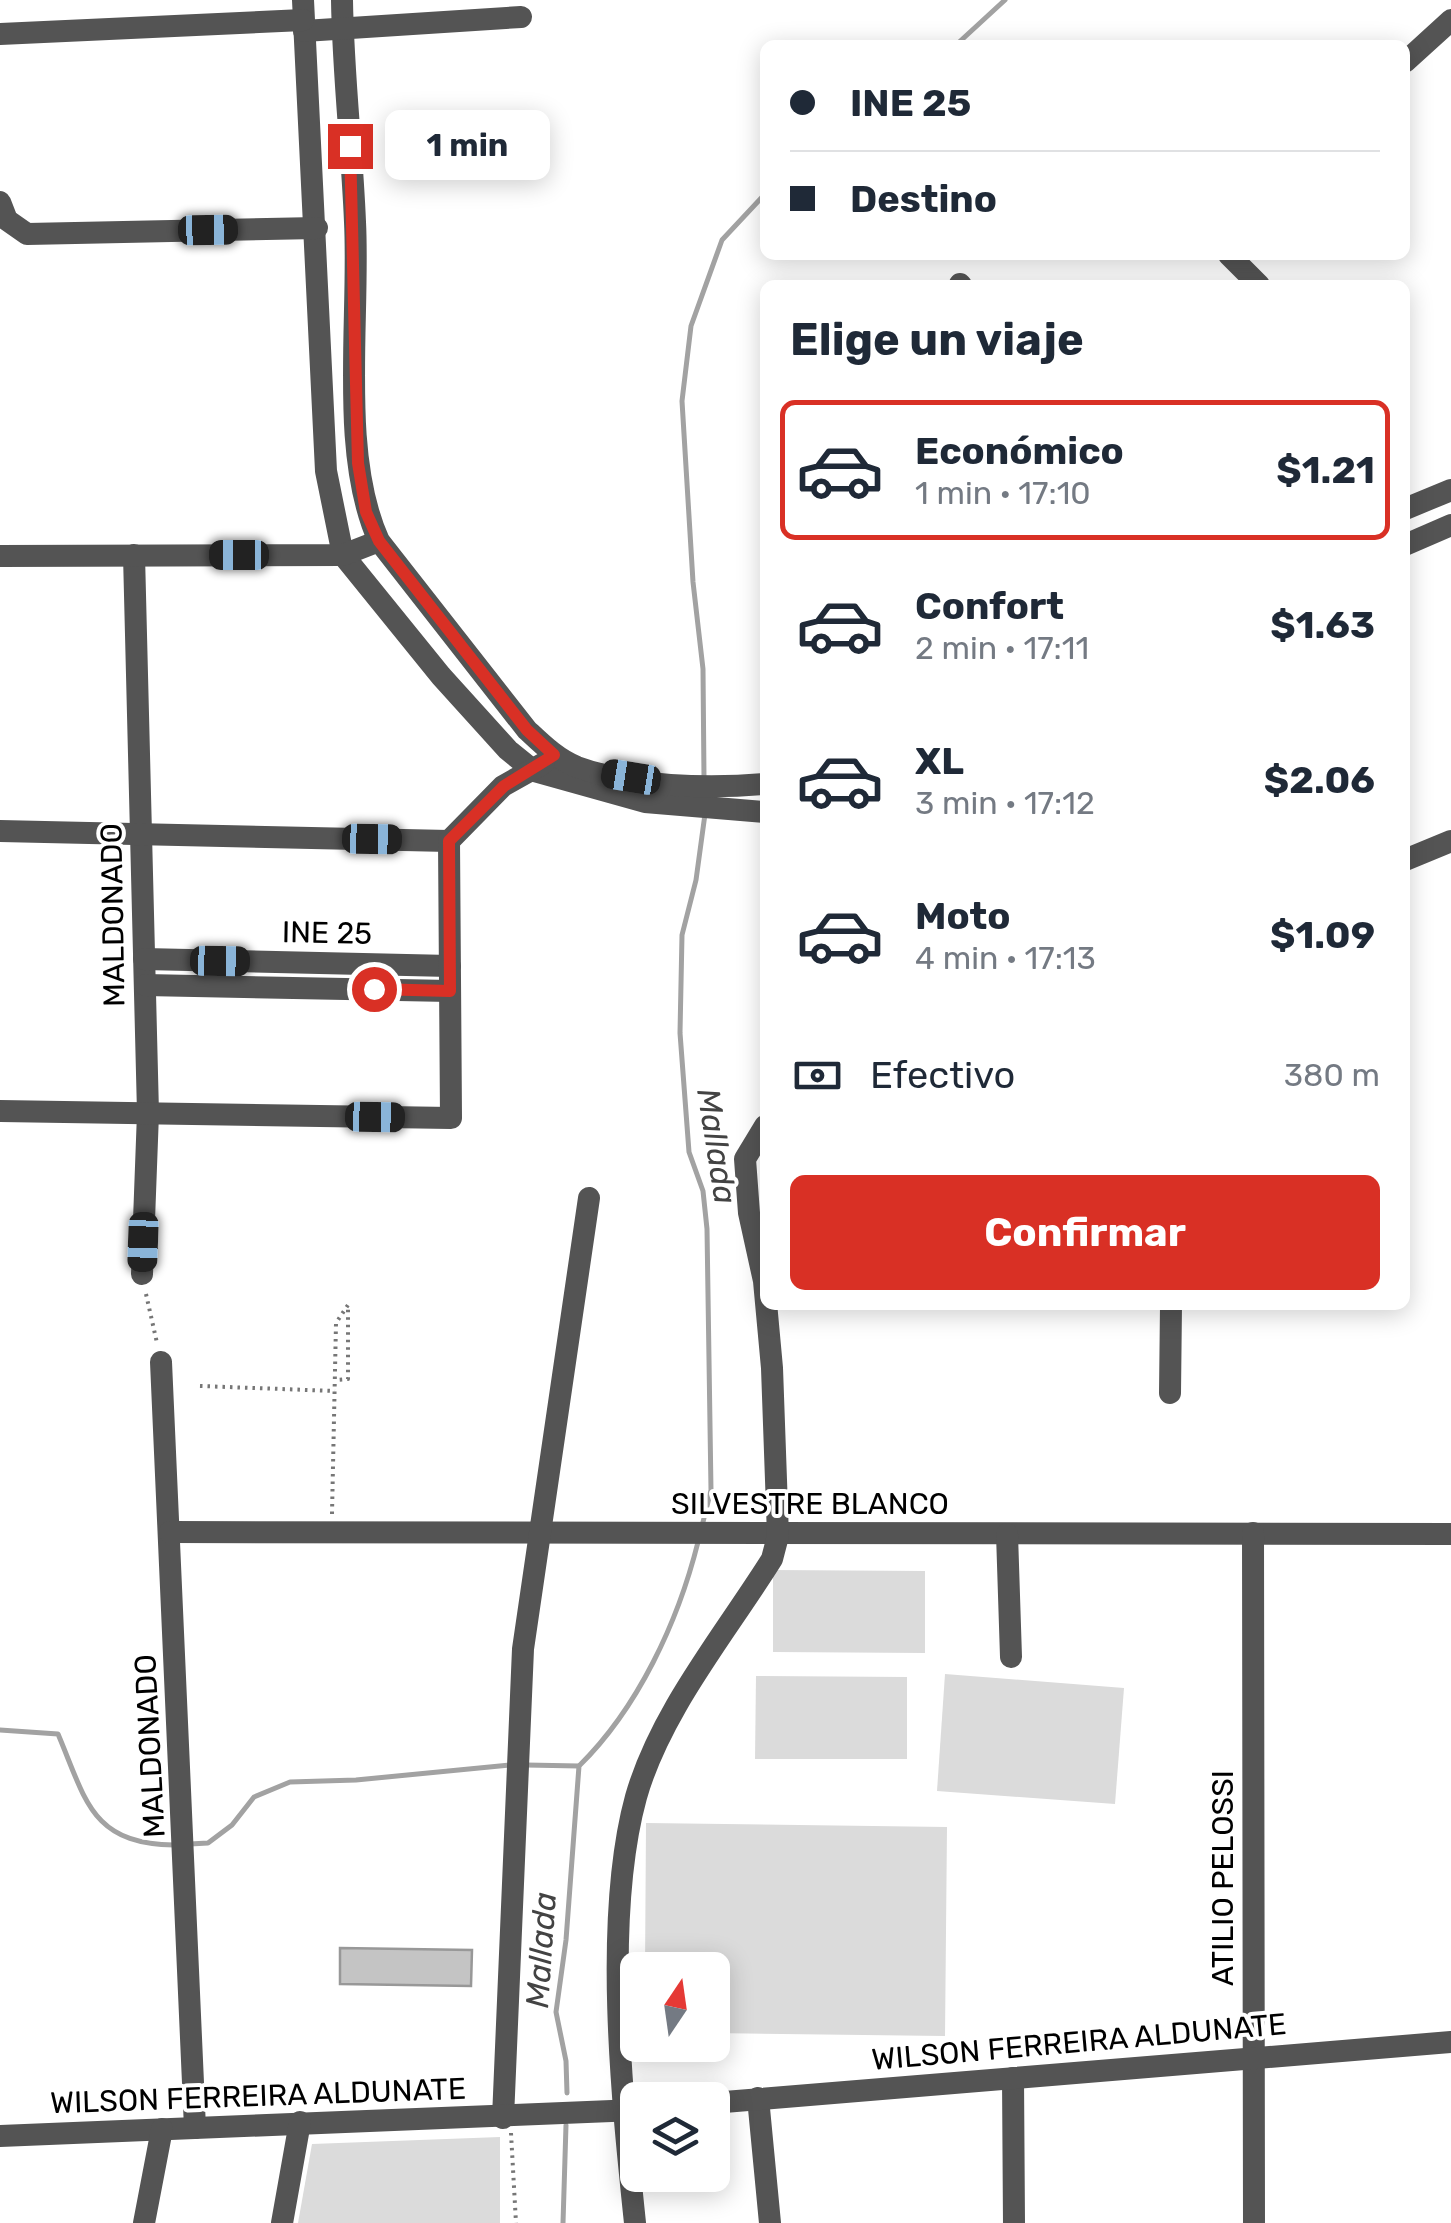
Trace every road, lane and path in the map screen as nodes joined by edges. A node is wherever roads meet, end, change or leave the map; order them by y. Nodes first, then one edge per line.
1 (342, 0) edge
2 (521, 16) dead end
3 (304, 17) edge
4 (1451, 20) edge
5 (342, 28) junction
6 (0, 34) edge
7 (1410, 57) edge
8 (0, 202) edge
9 (317, 228) junction
10 (1234, 260) edge
11 (1255, 280) edge
12 (1451, 490) edge
13 (1410, 507) edge
14 (1451, 525) edge
15 (1410, 539) edge
16 (379, 541) junction
17 (134, 555) junction
18 (344, 555) junction
19 (0, 556) edge
20 (554, 755) junction
21 (534, 771) junction
22 (760, 784) edge
23 (760, 812) edge
24 (0, 832) edge
25 (141, 833) junction
26 (449, 841) junction
27 (1451, 841) edge
28 (1410, 858) edge
29 (144, 959) junction
30 (450, 966) junction
31 (145, 985) junction
32 (450, 991) junction
33 (0, 1111) edge
34 (148, 1113) junction
35 (760, 1133) edge
36 (589, 1198) dead end
37 (760, 1264) edge
38 (142, 1274) joint
39 (767, 1310) edge
40 (1171, 1310) edge
41 (161, 1362) joint
42 (335, 1380) junction
43 (200, 1386) dead end
44 (335, 1391) junction
45 (1170, 1393) dead end
46 (170, 1532) junction
47 (332, 1534) junction
48 (1007, 1534) junction
49 (1254, 1534) junction
50 (1451, 1534) edge
51 (541, 1536) junction
52 (778, 1536) junction
53 (1011, 1657) dead end
54 (1451, 2042) edge
55 (1254, 2058) junction
56 (1013, 2078) junction
57 (628, 2082) edge
58 (758, 2098) junction
59 (730, 2100) edge
60 (620, 2111) edge
61 (504, 2118) junction
62 (300, 2122) junction
63 (195, 2128) junction
64 (162, 2130) junction
65 (0, 2136) edge
66 (634, 2192) edge
67 (144, 2223) edge
68 (282, 2223) edge
69 (516, 2223) edge
70 (635, 2223) edge
71 (770, 2223) edge
72 (1014, 2223) edge
73 (1254, 2223) edge

1 - 5 street
2 - 5 street
3 - 5 street
3 - 6 street
3 - 9 street
4 - 7 street
5 - 16 street
8 - 9 street
9 - 18 street
10 - 11 street
12 - 13 street
14 - 15 street
16 - 18 street
16 - 20 street
17 - 18 street
17 - 19 street
17 - 25 street, MALDONADO
18 - 21 street
20 - 21 street
20 - 22 street
21 - 23 street
21 - 26 street
24 - 25 street
25 - 26 street
25 - 29 street, MALDONADO
26 - 30 street
27 - 28 street
29 - 30 street, INE 25
29 - 31 street, MALDONADO
30 - 32 street
31 - 32 street, INE 25
31 - 34 street, MALDONADO
32 - 34 street
33 - 34 street
34 - 38 street, MALDONADO
35 - 37 street
36 - 51 street
38 - 41 path
39 - 52 street
40 - 45 street
41 - 46 street, MALDONADO
42 - 42 path
42 - 44 path
43 - 44 path
44 - 47 path
46 - 47 street, SILVESTRE BLANCO
46 - 63 street, MALDONADO
47 - 51 street, SILVESTRE BLANCO
48 - 49 street, SILVESTRE BLANCO
48 - 52 street, SILVESTRE BLANCO
48 - 53 street
49 - 50 street, SILVESTRE BLANCO
49 - 55 street, ATILIO PELOSSI
51 - 52 street, SILVESTRE BLANCO
51 - 61 street
52 - 57 street
54 - 55 street, WILSON FERREIRA ALDUNATE
55 - 56 street, WILSON FERREIRA ALDUNATE
55 - 73 street, ATILIO PELOSSI
56 - 58 street, WILSON FERREIRA ALDUNATE
56 - 72 street
58 - 59 street, WILSON FERREIRA ALDUNATE
58 - 71 street
60 - 61 street, WILSON FERREIRA ALDUNATE
61 - 62 street, WILSON FERREIRA ALDUNATE
61 - 69 path
62 - 63 street, WILSON FERREIRA ALDUNATE
62 - 68 street
63 - 64 street, WILSON FERREIRA ALDUNATE
64 - 65 street, WILSON FERREIRA ALDUNATE
64 - 67 street
66 - 70 street

